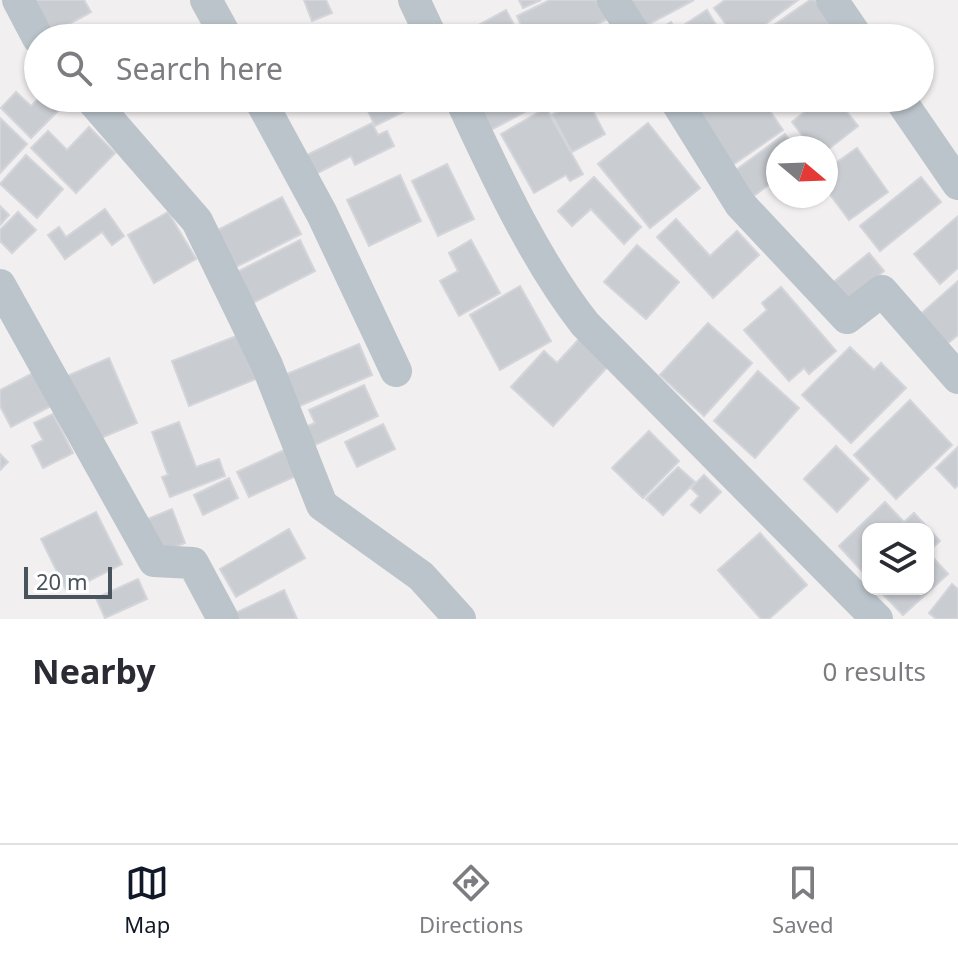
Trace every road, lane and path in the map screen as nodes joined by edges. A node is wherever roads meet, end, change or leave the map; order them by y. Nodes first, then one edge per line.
1 (18, 0) edge
2 (206, 0) edge
3 (414, 0) edge
4 (613, 0) edge
5 (832, 0) edge
6 (31, 24) edge
7 (219, 24) edge
8 (425, 24) edge
9 (628, 24) edge
10 (848, 24) edge
11 (102, 112) edge
12 (267, 112) edge
13 (467, 112) edge
14 (683, 112) edge
15 (909, 112) edge
16 (958, 184) edge
17 (0, 285) edge
18 (396, 371) dead end
19 (958, 378) edge
20 (223, 619) edge
21 (460, 619) edge
22 (877, 619) edge

1 - 6 street
2 - 7 street
3 - 8 street
4 - 9 street
5 - 10 street
11 - 21 street
12 - 18 street
13 - 22 street
14 - 19 street
15 - 16 street
17 - 20 street

